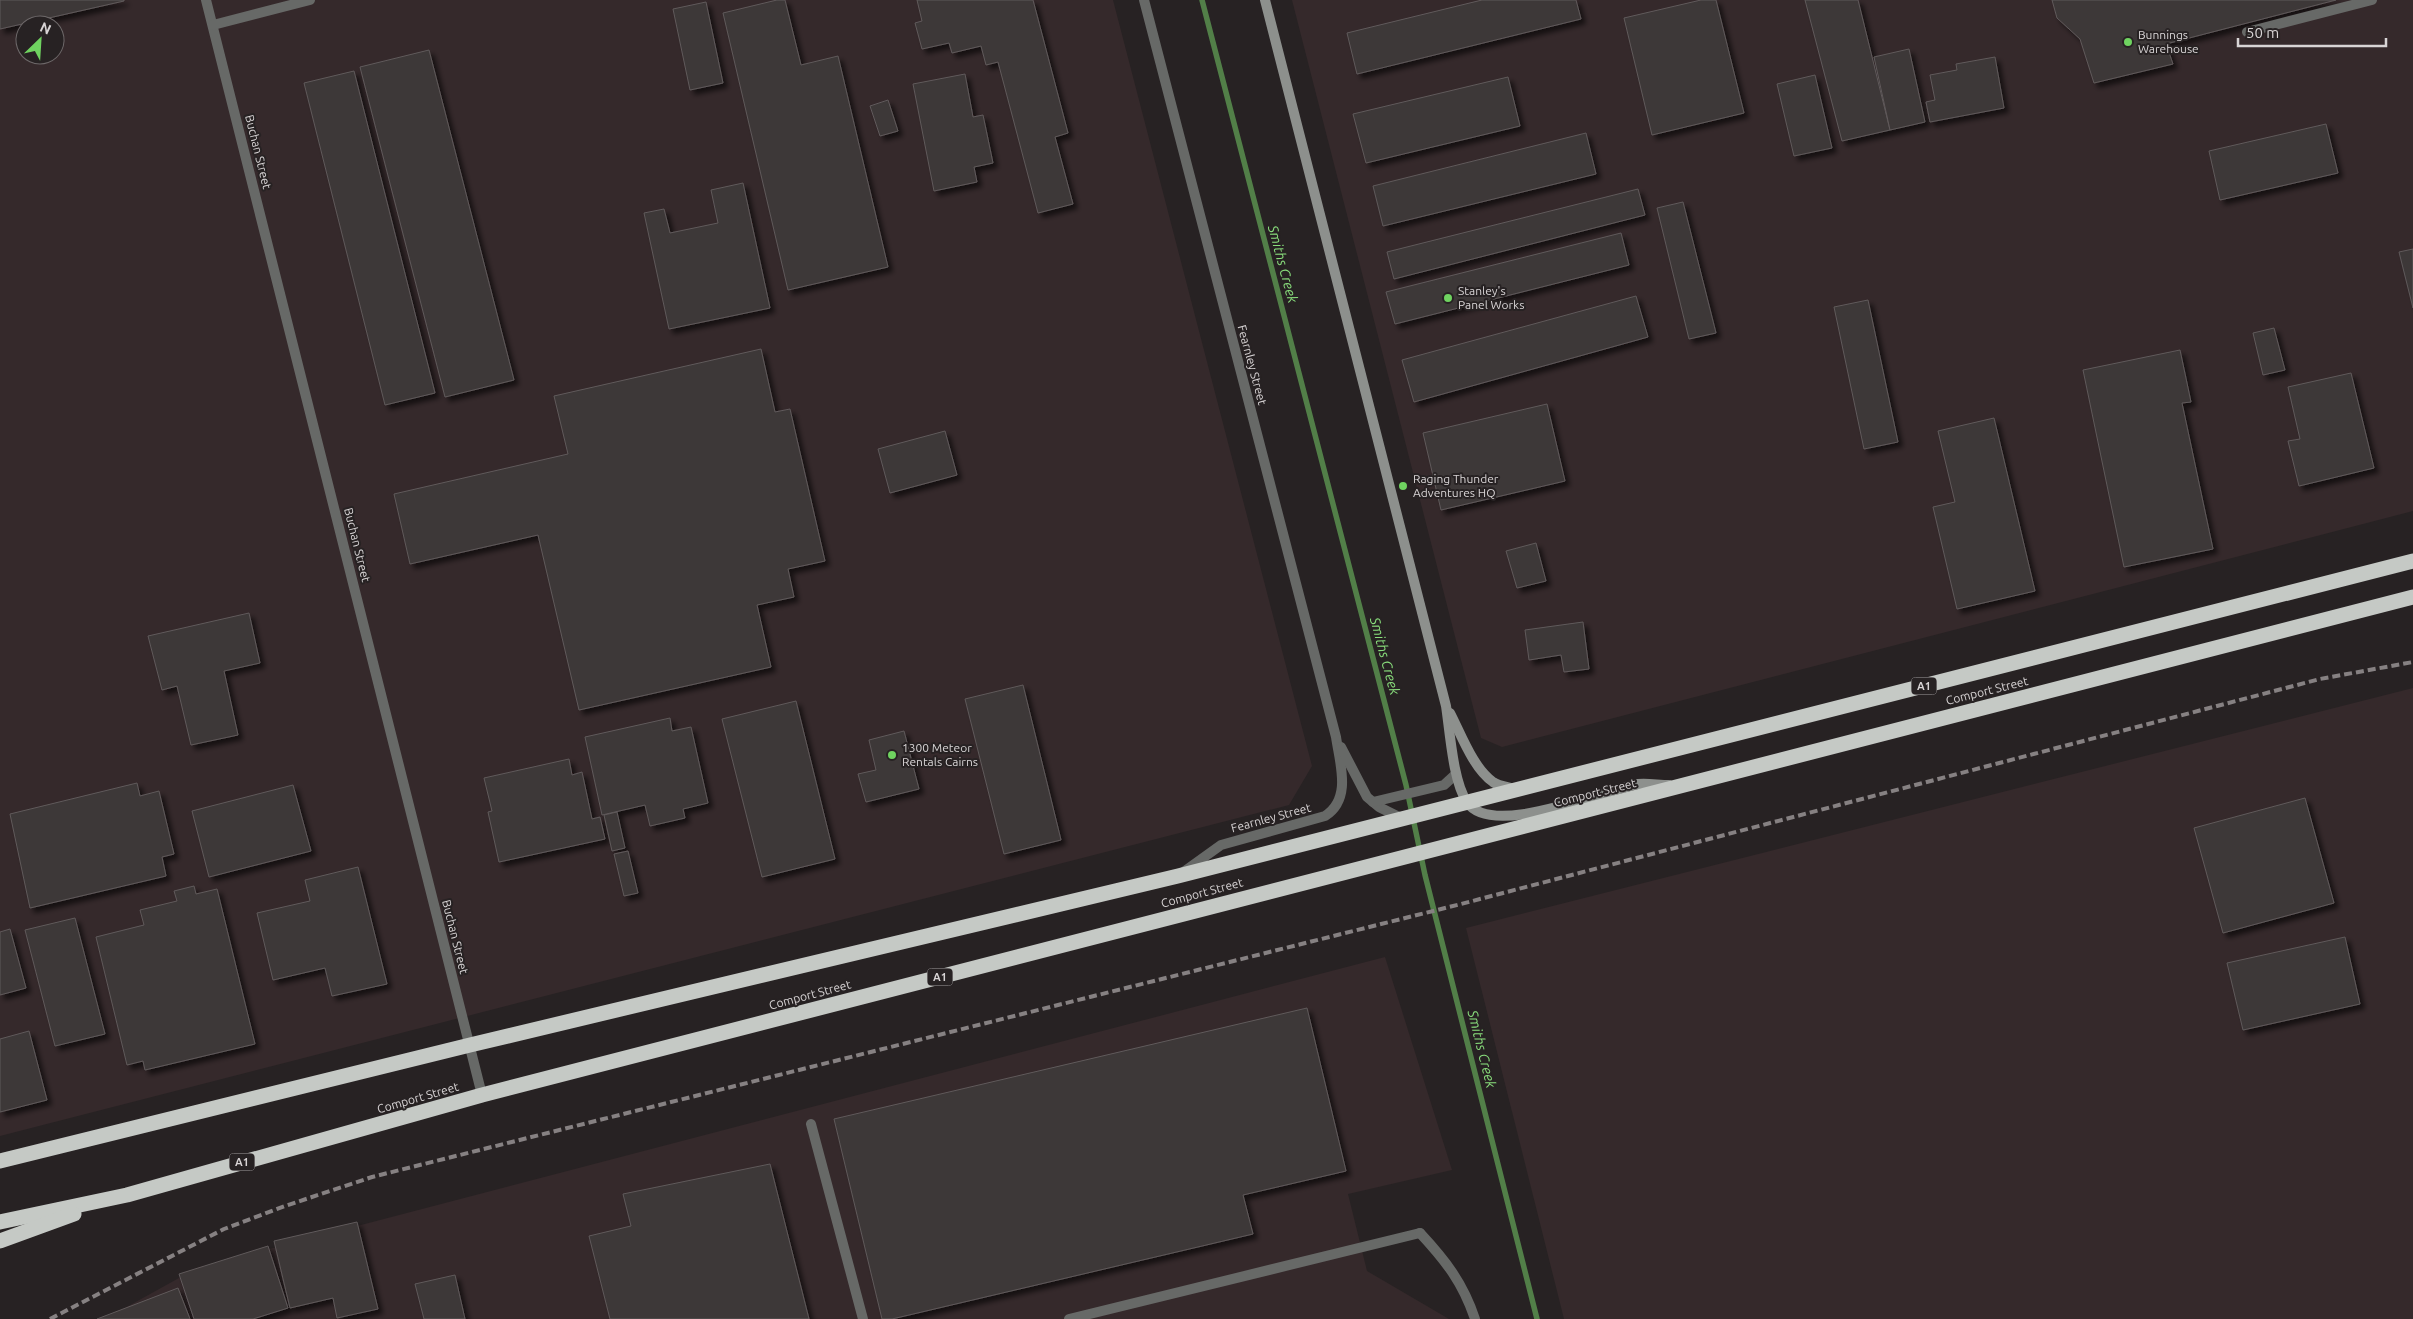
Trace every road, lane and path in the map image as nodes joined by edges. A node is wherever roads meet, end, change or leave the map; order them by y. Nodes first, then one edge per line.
1 (206, 0) edge
2 (310, 0) edge
3 (1144, 0) edge
4 (1265, 0) edge
5 (2372, 0) edge
6 (213, 25) junction
7 (2247, 32) dead end
8 (2413, 561) edge
9 (2413, 597) edge
10 (1446, 706) junction
11 (1336, 737) junction
12 (1456, 774) junction
13 (1687, 786) junction
14 (1518, 790) junction
15 (1467, 802) junction
16 (1376, 805) junction
17 (1394, 820) junction
18 (1178, 876) junction
19 (470, 1044) junction
20 (482, 1095) junction
21 (811, 1124) dead end
22 (0, 1161) edge
23 (127, 1194) junction
24 (0, 1222) edge
25 (0, 1241) edge
26 (863, 1319) edge
27 (1069, 1319) edge
28 (1475, 1319) edge

1 - 6 street, Buchan Street
2 - 6 street
3 - 11 street, Fearnley Street
4 - 10 street
5 - 7 street
6 - 19 street, Buchan Street
8 - 14 highway, Comport Street / A1
9 - 13 highway, Comport Street / A1
10 - 12 street
10 - 14 street
11 - 16 street, Fearnley Street
11 - 18 street, Fearnley Street
12 - 15 street
12 - 16 street
13 - 15 street
13 - 20 highway, Comport Street / A1
14 - 15 highway, Comport Street / A1
15 - 17 highway, Comport Street / A1
16 - 17 street, Fearnley Street
17 - 18 highway, Comport Street / A1
18 - 19 highway, Comport Street / A1
19 - 20 street, Buchan Street
19 - 22 highway, Comport Street / A1
20 - 23 highway, Comport Street / A1
21 - 26 street
23 - 24 highway, Comport Street / A1
23 - 25 highway
27 - 28 street

